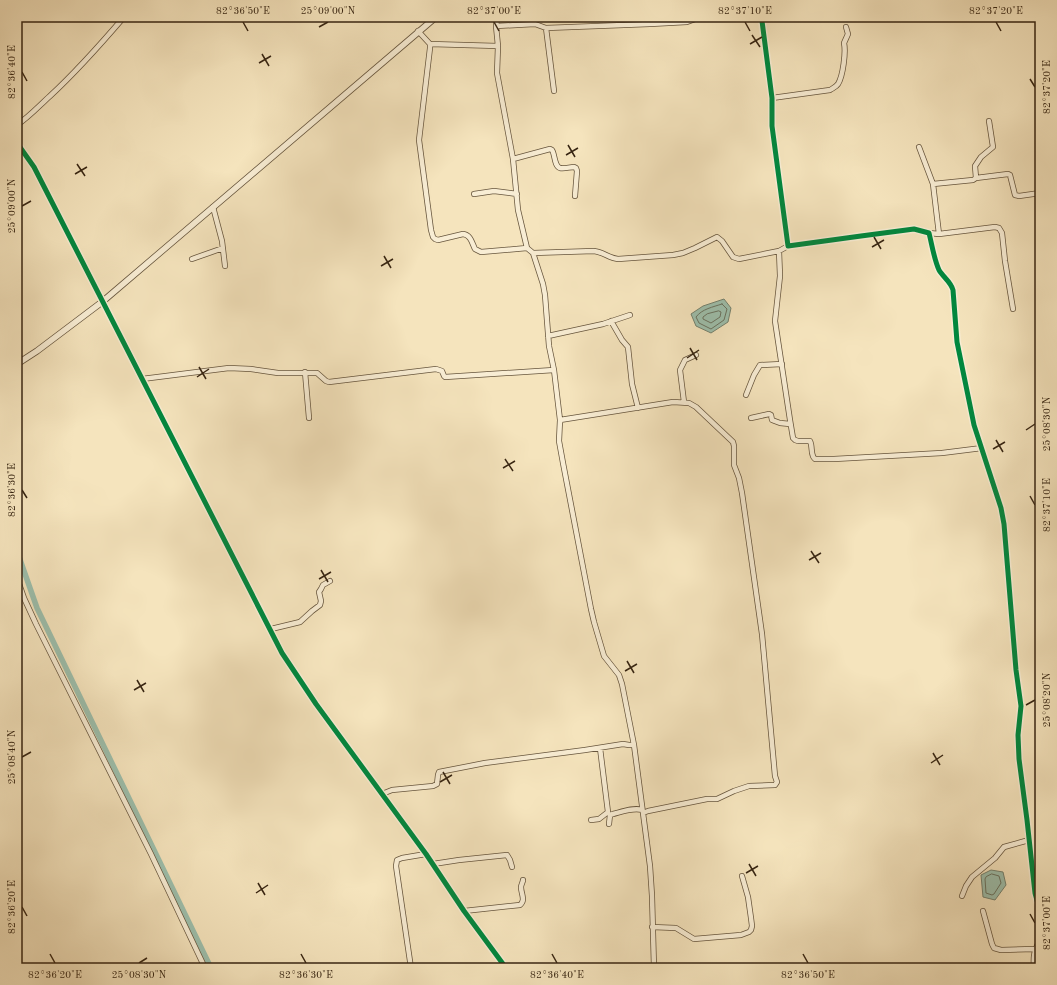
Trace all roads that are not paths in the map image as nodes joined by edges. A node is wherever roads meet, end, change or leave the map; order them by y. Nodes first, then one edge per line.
1 (124, 17) edge
2 (436, 17) edge
3 (497, 17) edge
4 (701, 17) edge
5 (759, 17) edge
6 (496, 26) junction
7 (846, 26) dead end
8 (546, 28) junction
9 (418, 31) junction
10 (430, 44) junction
11 (498, 46) junction
12 (554, 91) dead end
13 (772, 98) junction
14 (988, 121) dead end
15 (17, 125) edge
16 (17, 143) edge
17 (919, 147) dead end
18 (513, 159) junction
19 (976, 178) junction
20 (933, 184) junction
21 (1040, 193) edge
22 (474, 194) dead end
23 (517, 194) junction
24 (576, 196) dead end
25 (213, 207) junction
26 (929, 233) junction
27 (939, 234) junction
28 (788, 246) junction
29 (223, 248) junction
30 (527, 248) junction
31 (779, 251) junction
32 (533, 253) junction
33 (192, 259) dead end
34 (225, 266) dead end
35 (102, 302) junction
36 (1013, 309) dead end
37 (630, 315) dead end
38 (611, 321) junction
39 (548, 336) junction
40 (696, 355) dead end
41 (17, 364) edge
42 (782, 364) junction
43 (554, 370) junction
44 (305, 372) junction
45 (142, 379) junction
46 (746, 395) dead end
47 (684, 402) junction
48 (638, 408) junction
49 (309, 418) dead end
50 (751, 418) dead end
51 (560, 420) junction
52 (790, 424) junction
53 (982, 448) junction
54 (17, 578) edge
55 (330, 581) dead end
56 (271, 629) junction
57 (634, 745) junction
58 (600, 748) junction
59 (382, 794) junction
60 (643, 812) junction
61 (591, 820) dead end
62 (609, 824) dead end
63 (1029, 840) junction
64 (426, 854) junction
65 (433, 864) junction
66 (512, 867) dead end
67 (742, 876) dead end
68 (523, 880) dead end
69 (1038, 892) edge
70 (962, 896) dead end
71 (464, 911) junction
72 (983, 911) dead end
73 (1040, 911) edge
74 (652, 926) junction
75 (1040, 940) edge
76 (1035, 950) junction
77 (205, 968) edge
78 (411, 968) edge
79 (506, 968) edge
80 (654, 968) edge
81 (1034, 968) edge

1 - 15 street
2 - 9 street
3 - 6 street
4 - 8 street
5 - 13 street
6 - 8 street
6 - 11 street
7 - 13 street
8 - 12 street
9 - 10 street
9 - 25 street
10 - 11 street
10 - 30 street
11 - 18 street
13 - 28 street
14 - 19 street
16 - 35 street
17 - 20 street
18 - 23 street
18 - 24 street
19 - 20 street
19 - 21 street
20 - 27 street
22 - 23 street
23 - 30 street
25 - 29 street
25 - 35 street
26 - 27 street
26 - 28 street
26 - 53 street
27 - 36 street
28 - 31 street
29 - 33 street
29 - 34 street
30 - 32 street
31 - 32 street
31 - 42 street
32 - 39 street
35 - 41 street
35 - 45 street
37 - 38 street
38 - 39 street
38 - 48 street
39 - 43 street
40 - 47 street
42 - 46 street
42 - 52 street
43 - 44 street
43 - 51 street
44 - 45 street
44 - 49 street
45 - 56 street
47 - 48 street
47 - 60 street
48 - 51 street
50 - 52 street
51 - 57 street
52 - 53 street
53 - 63 street
54 - 77 street
55 - 56 street
56 - 59 street
57 - 58 street
57 - 60 street
58 - 59 street
58 - 61 street
59 - 64 street
60 - 62 street
60 - 74 street
63 - 69 street
63 - 70 street
64 - 65 street
64 - 78 street
65 - 66 street
65 - 71 street
67 - 74 street
68 - 71 street
69 - 73 street
71 - 79 street
72 - 76 street
74 - 80 street
75 - 76 street
76 - 81 street

